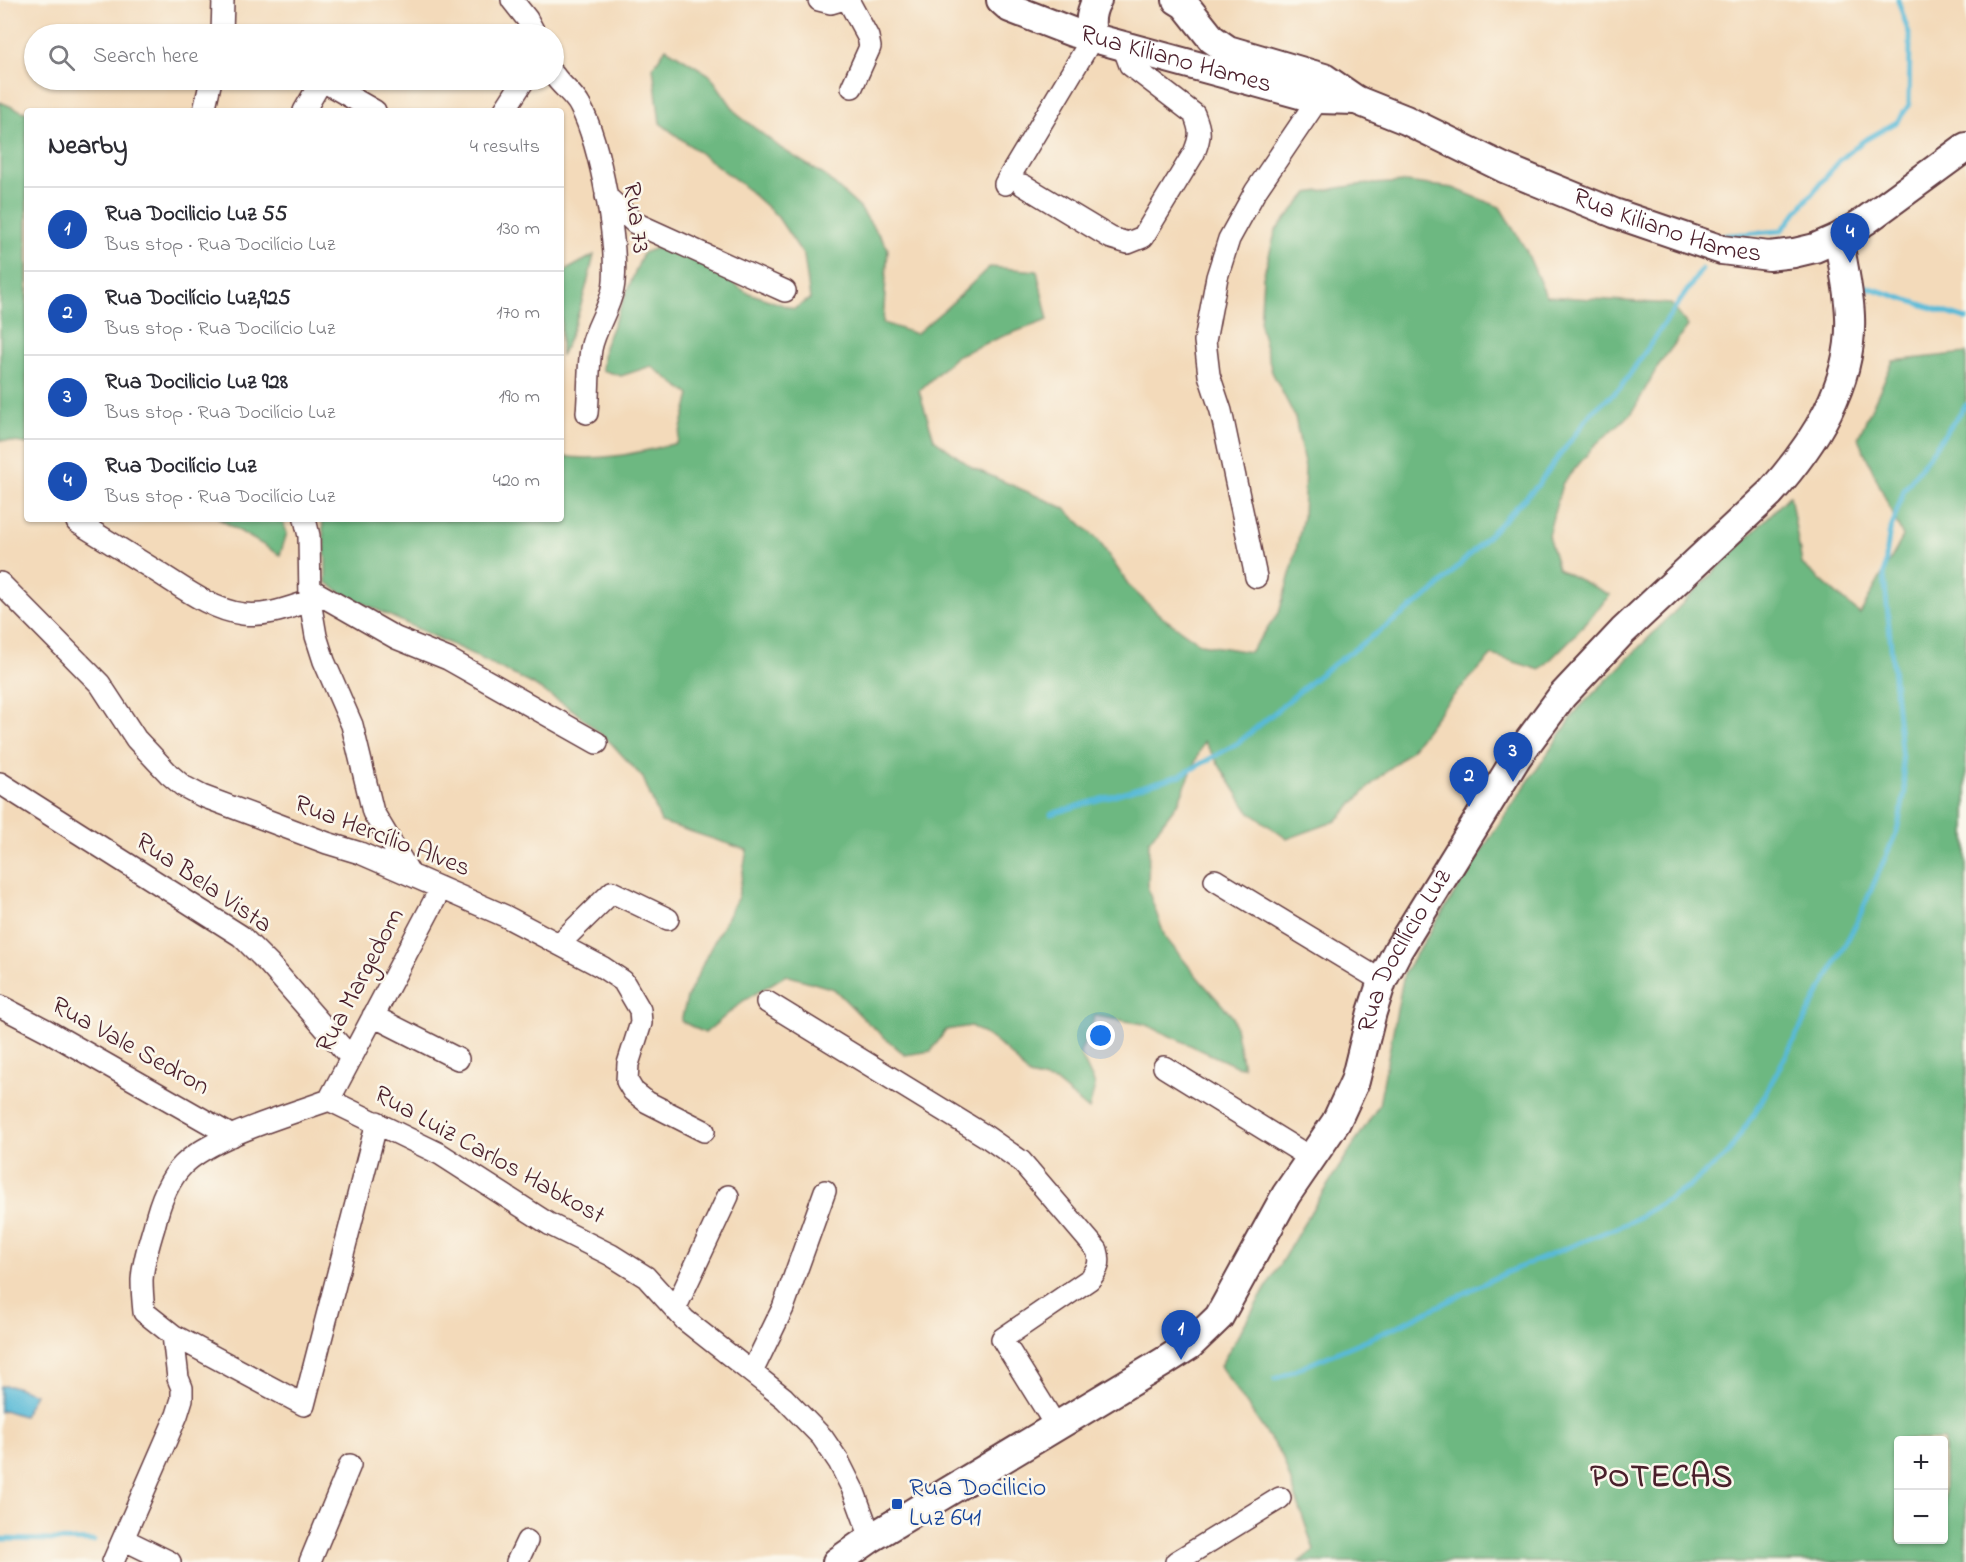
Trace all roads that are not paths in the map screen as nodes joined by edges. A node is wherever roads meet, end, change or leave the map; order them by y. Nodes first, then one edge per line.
1 (223, 0) edge
2 (512, 0) edge
3 (819, 0) edge
4 (842, 0) edge
5 (848, 0) edge
6 (1001, 0) edge
7 (1097, 0) edge
8 (1182, 2) edge
9 (224, 24) edge
10 (530, 24) edge
11 (1093, 38) junction
12 (1123, 46) junction
13 (1167, 58) junction
14 (564, 87) edge
15 (852, 87) dead end
16 (209, 90) edge
17 (316, 90) edge
18 (339, 90) edge
19 (518, 90) edge
20 (1318, 99) junction
21 (1356, 100) junction
22 (205, 108) edge
23 (306, 108) edge
24 (370, 108) edge
25 (506, 108) edge
26 (1966, 148) edge
27 (606, 196) junction
28 (1838, 238) junction
29 (785, 291) dead end
30 (587, 413) dead end
31 (77, 522) dead end
32 (306, 522) edge
33 (1256, 577) dead end
34 (0, 583) edge
35 (310, 595) junction
36 (597, 743) dead end
37 (0, 783) edge
38 (410, 873) junction
39 (1215, 880) dead end
40 (441, 888) junction
41 (668, 919) dead end
42 (559, 944) junction
43 (1382, 981) junction
44 (767, 1002) dead end
45 (0, 1006) edge
46 (373, 1016) junction
47 (351, 1058) junction
48 (458, 1059) dead end
49 (1164, 1066) dead end
50 (329, 1100) junction
51 (377, 1122) junction
52 (704, 1131) dead end
53 (232, 1136) junction
54 (1311, 1158) junction
55 (825, 1191) dead end
56 (728, 1196) dead end
57 (675, 1309) junction
58 (173, 1335) junction
59 (752, 1372) junction
60 (1056, 1426) junction
61 (350, 1465) dead end
62 (1280, 1498) dead end
63 (871, 1538) junction
64 (123, 1539) junction
65 (527, 1541) dead end
66 (113, 1562) edge
67 (170, 1562) edge
68 (310, 1562) edge
69 (517, 1562) edge
70 (837, 1562) edge
71 (1176, 1562) edge

1 - 9 street
2 - 10 street
3 - 4 street
5 - 15 street
6 - 11 main road, Rua Kiliano Hames
7 - 11 main road
8 - 13 main road
8 - 21 main road, Rua Kiliano Hames
11 - 12 main road, Rua Kiliano Hames
11 - 12 street
12 - 13 main road, Rua Kiliano Hames
13 - 20 main road, Rua Kiliano Hames
14 - 27 street, Rua 73
16 - 22 street
17 - 23 street
18 - 24 street
19 - 25 street
20 - 21 main road, Rua Kiliano Hames
20 - 33 street
21 - 28 main road, Rua Kiliano Hames
26 - 28 main road, Rua Kiliano Hames
27 - 29 street
27 - 30 street, Rua 73
28 - 43 main road, Rua Docilício Luz
31 - 35 street
32 - 35 street
34 - 38 street, Rua Hercílio Alves
35 - 36 street
35 - 38 street
37 - 47 street, Rua Bela Vista
38 - 40 street, Rua Hercílio Alves
39 - 43 street
40 - 42 street, Rua Hercílio Alves
40 - 46 street, Rua Margedom
41 - 42 street
42 - 52 street, Rua Hercílio Alves
43 - 54 main road, Rua Docilício Luz
44 - 60 street
45 - 53 street, Rua Vale Sedron
46 - 47 street, Rua Margedom
46 - 48 street
47 - 50 street, Rua Margedom
49 - 54 street
50 - 51 street, Rua Luiz Carlos Habkost
50 - 53 street
51 - 57 street, Rua Luiz Carlos Habkost
51 - 58 street
53 - 58 street
54 - 60 main road, Rua Docilício Luz
55 - 59 street
56 - 57 street
57 - 59 street, Rua Luiz Carlos Habkost
58 - 64 street
59 - 63 street, Rua Luiz Carlos Habkost
60 - 63 main road, Rua Docilício Luz
61 - 68 street
62 - 71 street
63 - 70 main road, Rua Docilício Luz
64 - 66 street
64 - 67 street
65 - 69 street

